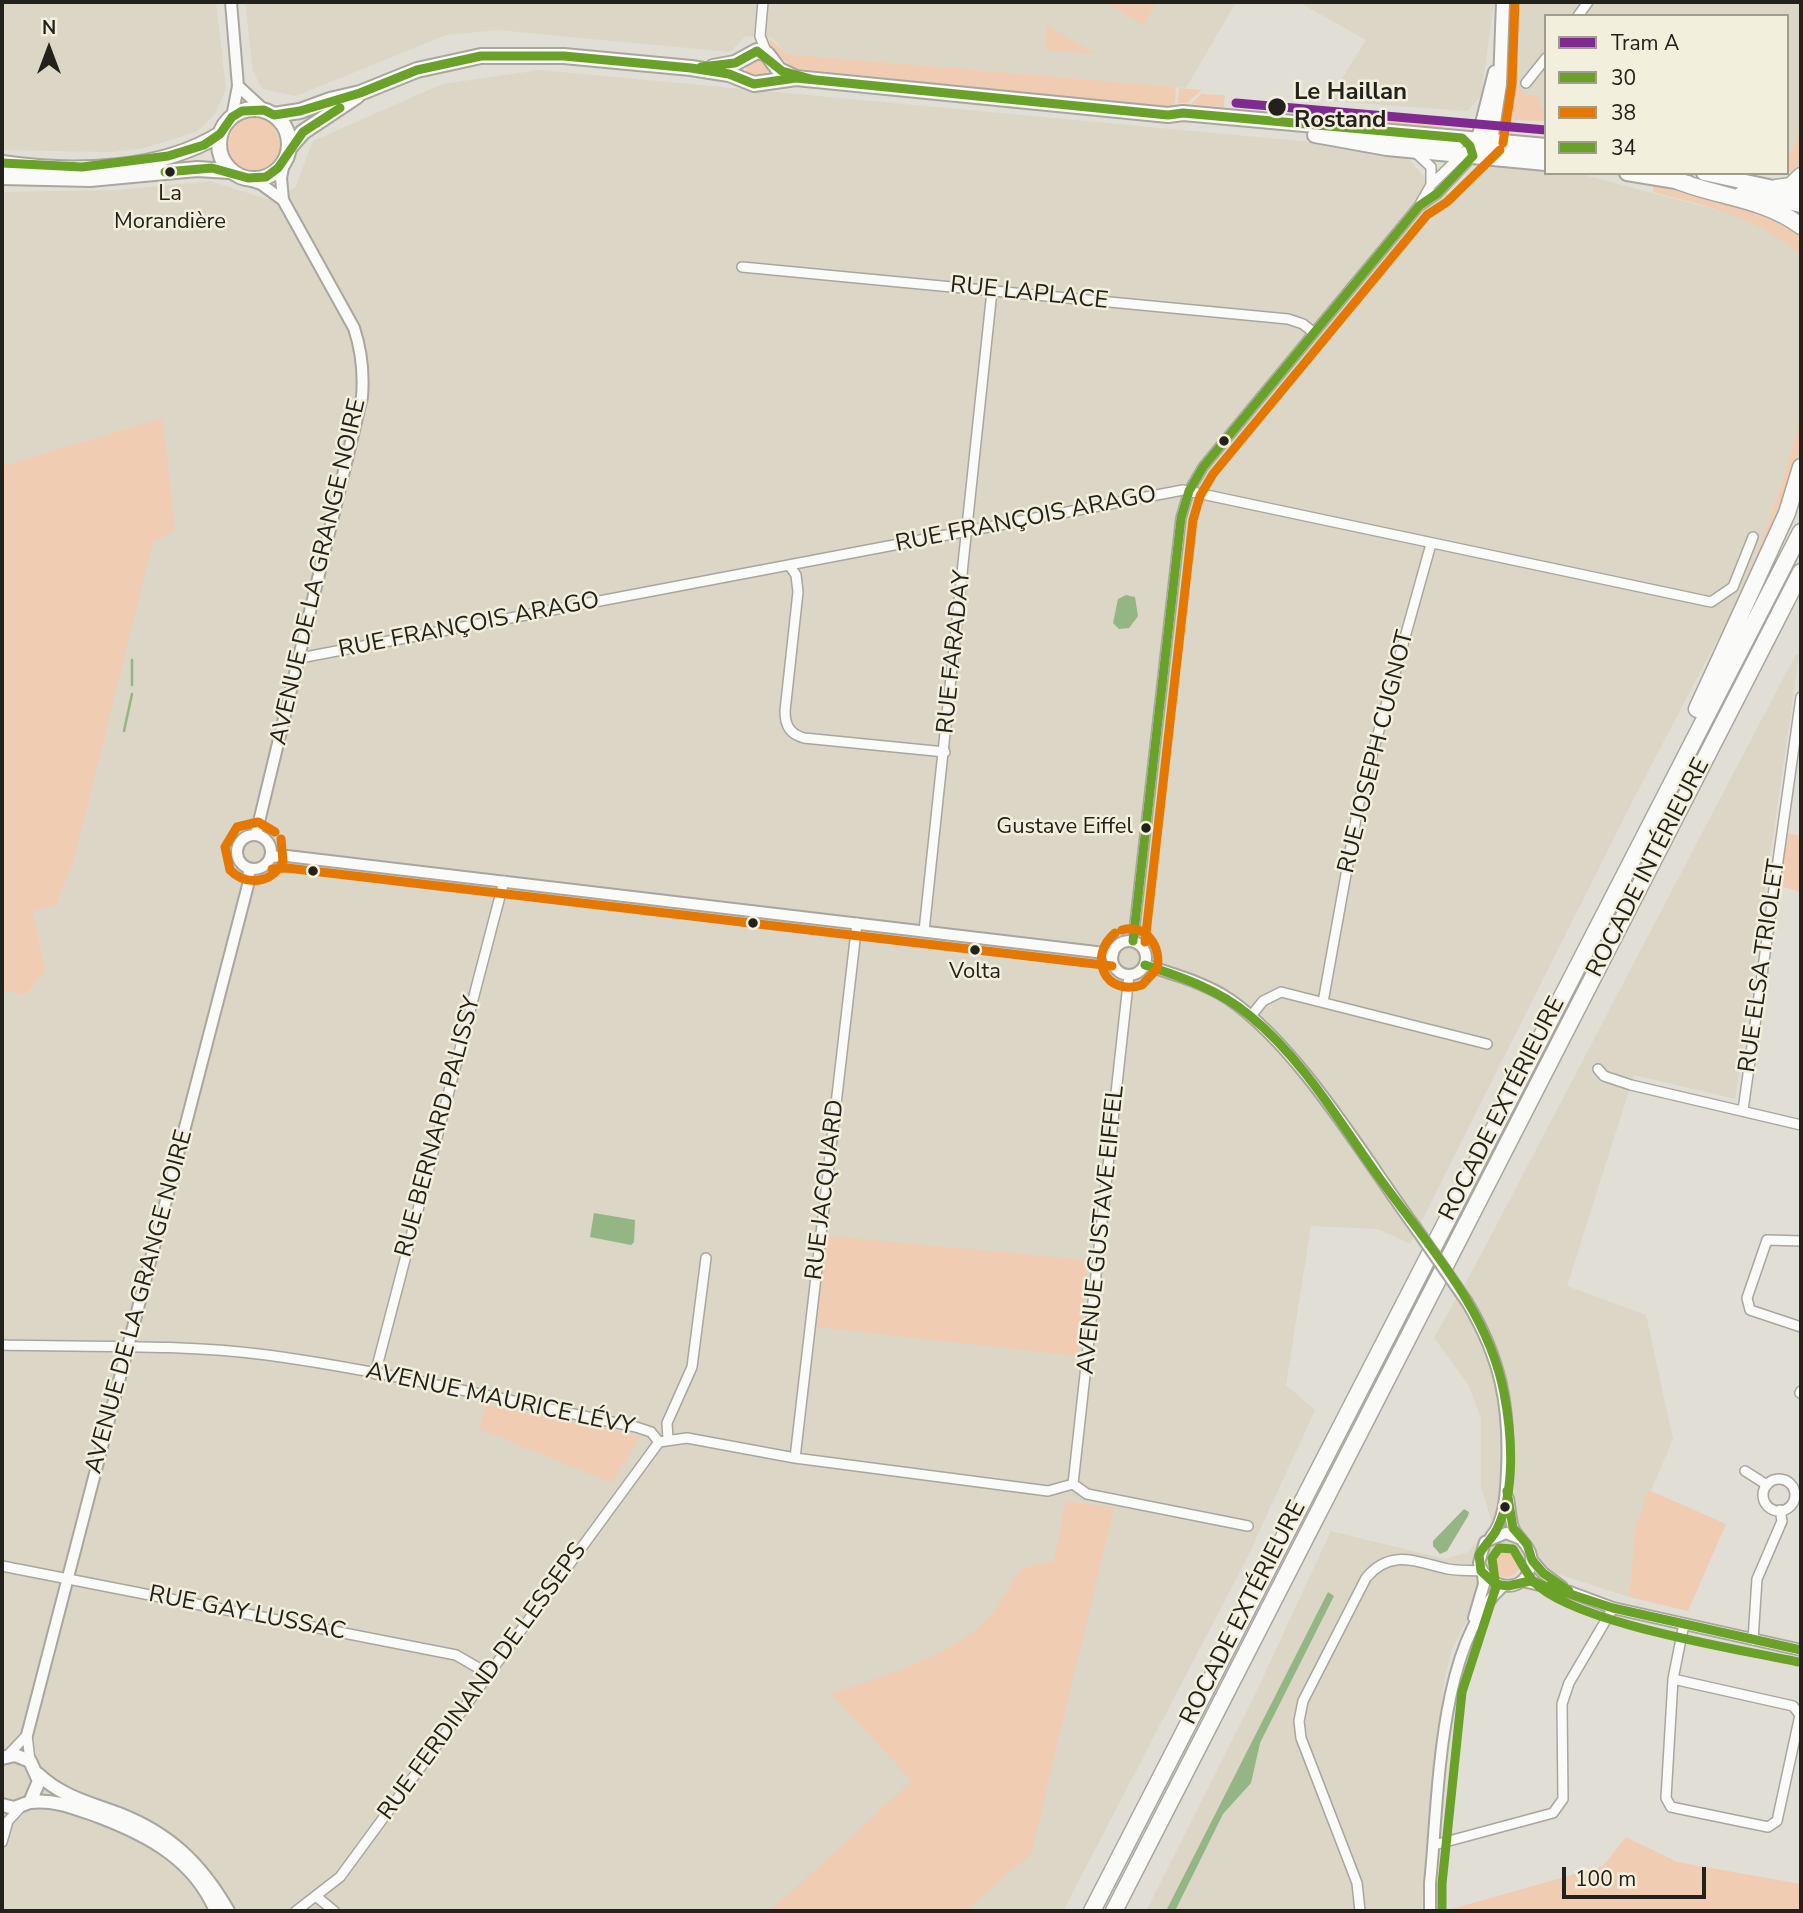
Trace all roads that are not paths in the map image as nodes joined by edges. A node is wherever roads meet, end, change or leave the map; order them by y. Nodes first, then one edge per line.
1 (231, 2) edge
2 (763, 2) edge
3 (1503, 2) edge
4 (760, 36) junction
5 (746, 56) junction
6 (770, 59) junction
7 (1544, 61) edge
8 (691, 68) junction
9 (796, 78) junction
10 (745, 80) junction
11 (767, 81) junction
12 (1527, 83) dead end
13 (238, 86) junction
14 (360, 93) junction
15 (269, 113) junction
16 (1168, 115) junction
17 (232, 117) junction
18 (220, 134) junction
19 (1360, 143) junction
20 (1544, 146) edge
21 (289, 148) junction
22 (1476, 148) junction
23 (1413, 151) junction
24 (1544, 155) edge
25 (2, 163) edge
26 (284, 163) junction
27 (1544, 163) edge
28 (230, 171) junction
29 (1640, 175) edge
30 (1714, 175) edge
31 (1801, 176) edge
32 (2, 177) edge
33 (246, 178) junction
34 (1678, 181) junction
35 (1431, 185) junction
36 (1776, 188) junction
37 (1801, 194) edge
38 (283, 200) junction
39 (1419, 205) junction
40 (1801, 205) edge
41 (1801, 226) edge
42 (741, 267) dead end
43 (992, 290) junction
44 (1314, 333) junction
45 (1801, 467) edge
46 (1189, 491) junction
47 (967, 531) junction
48 (1801, 532) edge
49 (1753, 537) dead end
50 (1431, 544) junction
51 (789, 565) junction
52 (1800, 577) edge
53 (300, 658) junction
54 (1801, 697) edge
55 (1690, 744) junction
56 (945, 752) junction
57 (256, 834) junction
58 (271, 857) junction
59 (249, 869) junction
60 (503, 881) junction
61 (857, 923) junction
62 (924, 930) junction
63 (1133, 942) junction
64 (1113, 954) junction
65 (1145, 965) junction
66 (1129, 975) junction
67 (1323, 1002) junction
68 (1251, 1016) junction
69 (1487, 1044) dead end
70 (1598, 1069) dead end
71 (1743, 1110) junction
72 (1801, 1125) edge
73 (1801, 1241) edge
74 (706, 1258) dead end
75 (1801, 1327) edge
76 (2, 1345) edge
77 (128, 1348) junction
78 (375, 1374) junction
79 (664, 1440) junction
80 (795, 1458) junction
81 (1745, 1471) dead end
82 (1073, 1484) junction
83 (1767, 1485) junction
84 (1507, 1488) junction
85 (1780, 1510) junction
86 (1248, 1526) dead end
87 (1491, 1538) junction
88 (1521, 1539) junction
89 (1479, 1555) junction
90 (1532, 1560) junction
91 (2, 1566) edge
92 (1464, 1569) junction
93 (1482, 1573) junction
94 (68, 1579) junction
95 (1522, 1581) junction
96 (1503, 1586) junction
97 (1570, 1592) junction
98 (1613, 1608) junction
99 (1684, 1624) junction
100 (1471, 1631) junction
101 (1753, 1640) junction
102 (1801, 1650) edge
103 (487, 1673) junction
104 (1673, 1679) junction
105 (27, 1735) junction
106 (5, 1757) edge
107 (30, 1761) junction
108 (38, 1774) junction
109 (26, 1804) junction
110 (2, 1805) edge
111 (2, 1842) edge
112 (1434, 1845) junction
113 (317, 1897) junction
114 (216, 1911) edge
115 (228, 1911) edge
116 (296, 1911) edge
117 (334, 1911) edge
118 (1092, 1911) edge
119 (1114, 1911) edge
120 (1360, 1911) edge
121 (1430, 1911) edge

1 - 13 street
2 - 4 street
3 - 22 main road
4 - 5 street
4 - 6 street
5 - 6 main road
5 - 8 main road
5 - 10 main road
6 - 9 main road
6 - 11 main road
7 - 12 street
8 - 10 main road
8 - 14 main road
9 - 11 main road
9 - 16 main road
10 - 11 main road
13 - 15 street
13 - 17 street
14 - 15 main road
14 - 21 main road
15 - 17 main road
15 - 21 main road
16 - 19 main road
16 - 22 main road
17 - 18 main road
18 - 25 main road
18 - 28 main road
19 - 22 main road
19 - 23 main road
20 - 22 main road
21 - 26 main road
22 - 23 main road
22 - 24 street
22 - 27 main road
22 - 35 street
22 - 39 street
23 - 35 street
26 - 33 main road
26 - 38 street, AVENUE DE LA GRANGE NOIRE
28 - 32 main road
28 - 33 main road
29 - 34 main road
30 - 36 main road
31 - 36 highway
33 - 38 street, AVENUE DE LA GRANGE NOIRE
34 - 40 main road
34 - 41 highway
35 - 39 street
36 - 37 main road
38 - 53 street, AVENUE DE LA GRANGE NOIRE
39 - 44 street
42 - 43 street, RUE LAPLACE
43 - 44 street, RUE LAPLACE
43 - 47 street, RUE FARADAY
44 - 46 street
45 - 55 highway
46 - 47 street, RUE FRANÇOIS ARAGO
46 - 50 street, RUE FRANÇOIS ARAGO
46 - 63 street
47 - 51 street, RUE FRANÇOIS ARAGO
47 - 56 street, RUE FARADAY
48 - 55 highway, ROCADE EXTÉRIEURE
49 - 50 street, RUE FRANÇOIS ARAGO
50 - 67 street, RUE JOSEPH CUGNOT
51 - 53 street, RUE FRANÇOIS ARAGO
51 - 56 street
52 - 119 highway, ROCADE INTÉRIEURE
53 - 57 street, AVENUE DE LA GRANGE NOIRE
54 - 71 street, RUE ELSA TRIOLET
55 - 118 highway, ROCADE EXTÉRIEURE
56 - 62 street, RUE FARADAY
57 - 58 street
57 - 59 street
58 - 59 street
58 - 60 street
59 - 77 street, AVENUE DE LA GRANGE NOIRE
60 - 61 street
60 - 78 street, RUE BERNARD PALISSY
61 - 62 street
61 - 80 street, RUE JACQUARD
62 - 64 street
63 - 64 street
63 - 65 street
64 - 66 street
65 - 66 street
65 - 68 street
66 - 82 street, AVENUE GUSTAVE EIFFEL
67 - 68 street
67 - 69 street
68 - 84 street, bridge
70 - 71 street
71 - 72 street
73 - 75 street
74 - 79 street
76 - 77 street, AVENUE MAURICE LÉVY
77 - 78 street, AVENUE MAURICE LÉVY
77 - 94 street, AVENUE DE LA GRANGE NOIRE
78 - 79 street, AVENUE MAURICE LÉVY
79 - 80 street, AVENUE MAURICE LÉVY
79 - 103 street, RUE FERDINAND DE LESSEPS
80 - 82 street, AVENUE MAURICE LÉVY
81 - 83 street
82 - 86 street
83 - 85 street
83 - 85 street
84 - 87 street
84 - 88 street
85 - 101 street
87 - 88 street
87 - 89 street
88 - 90 street
89 - 92 street
89 - 93 street
90 - 95 street
90 - 97 street
91 - 94 street, RUE GAY LUSSAC
92 - 93 street
92 - 120 street
93 - 96 street
93 - 100 street
94 - 103 street, RUE GAY LUSSAC
94 - 105 street, AVENUE DE LA GRANGE NOIRE
95 - 96 street
95 - 97 street
96 - 100 street
97 - 98 street
98 - 99 street
98 - 112 street
99 - 101 street
99 - 104 street
100 - 112 street
101 - 102 street
103 - 113 street, RUE FERDINAND DE LESSEPS
104 - 104 street
105 - 106 street, AVENUE DE LA GRANGE NOIRE
105 - 107 street, AVENUE DE LA GRANGE NOIRE
106 - 107 main road
107 - 108 main road
108 - 109 main road
108 - 115 main road
109 - 110 main road
109 - 111 street
109 - 114 main road
112 - 121 street
113 - 116 street, RUE FERDINAND DE LESSEPS
113 - 117 street

